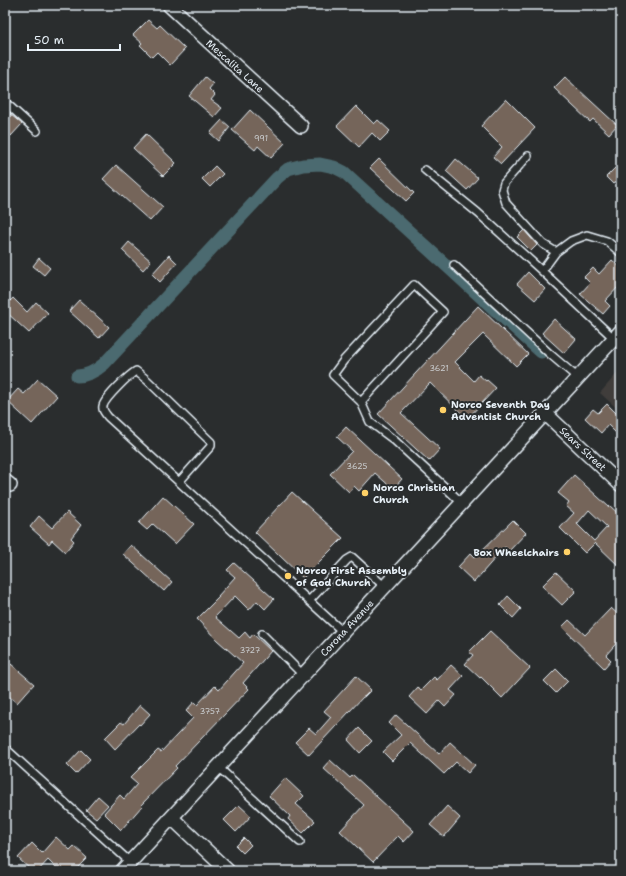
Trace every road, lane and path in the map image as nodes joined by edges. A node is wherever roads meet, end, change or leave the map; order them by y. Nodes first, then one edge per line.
1 (169, 5) edge
2 (5, 102) edge
3 (301, 126) dead end
4 (38, 131) dead end
5 (528, 156) dead end
6 (425, 170) dead end
7 (556, 252) junction
8 (621, 253) edge
9 (454, 265) dead end
10 (542, 271) junction
11 (619, 338) edge
12 (578, 378) junction
13 (361, 402) junction
14 (545, 413) junction
15 (179, 482) junction
16 (621, 485) edge
17 (462, 503) junction
18 (385, 587) junction
19 (309, 601) junction
20 (343, 632) junction
21 (262, 634) dead end
22 (303, 675) junction
23 (5, 748) edge
24 (218, 767) junction
25 (172, 818) junction
26 (300, 842) dead end
27 (126, 867) edge
28 (228, 871) edge

1 - 3 street, Mescalita Lane
2 - 4 lane
5 - 7 lane
6 - 10 lane
7 - 8 lane
7 - 10 lane
9 - 12 lane
10 - 11 lane
11 - 12 street, Corona Avenue
12 - 14 street, Corona Avenue
13 - 13 lane
13 - 17 lane
14 - 16 street, Sears Street
14 - 17 street, Corona Avenue
15 - 15 lane
15 - 19 lane
17 - 18 street, Corona Avenue
18 - 19 lane
18 - 20 street, Corona Avenue
19 - 20 lane
20 - 22 street, Corona Avenue
21 - 22 lane
22 - 24 street, Corona Avenue
23 - 27 lane
24 - 25 street, Corona Avenue
24 - 26 lane
25 - 27 street, Corona Avenue
25 - 28 street

